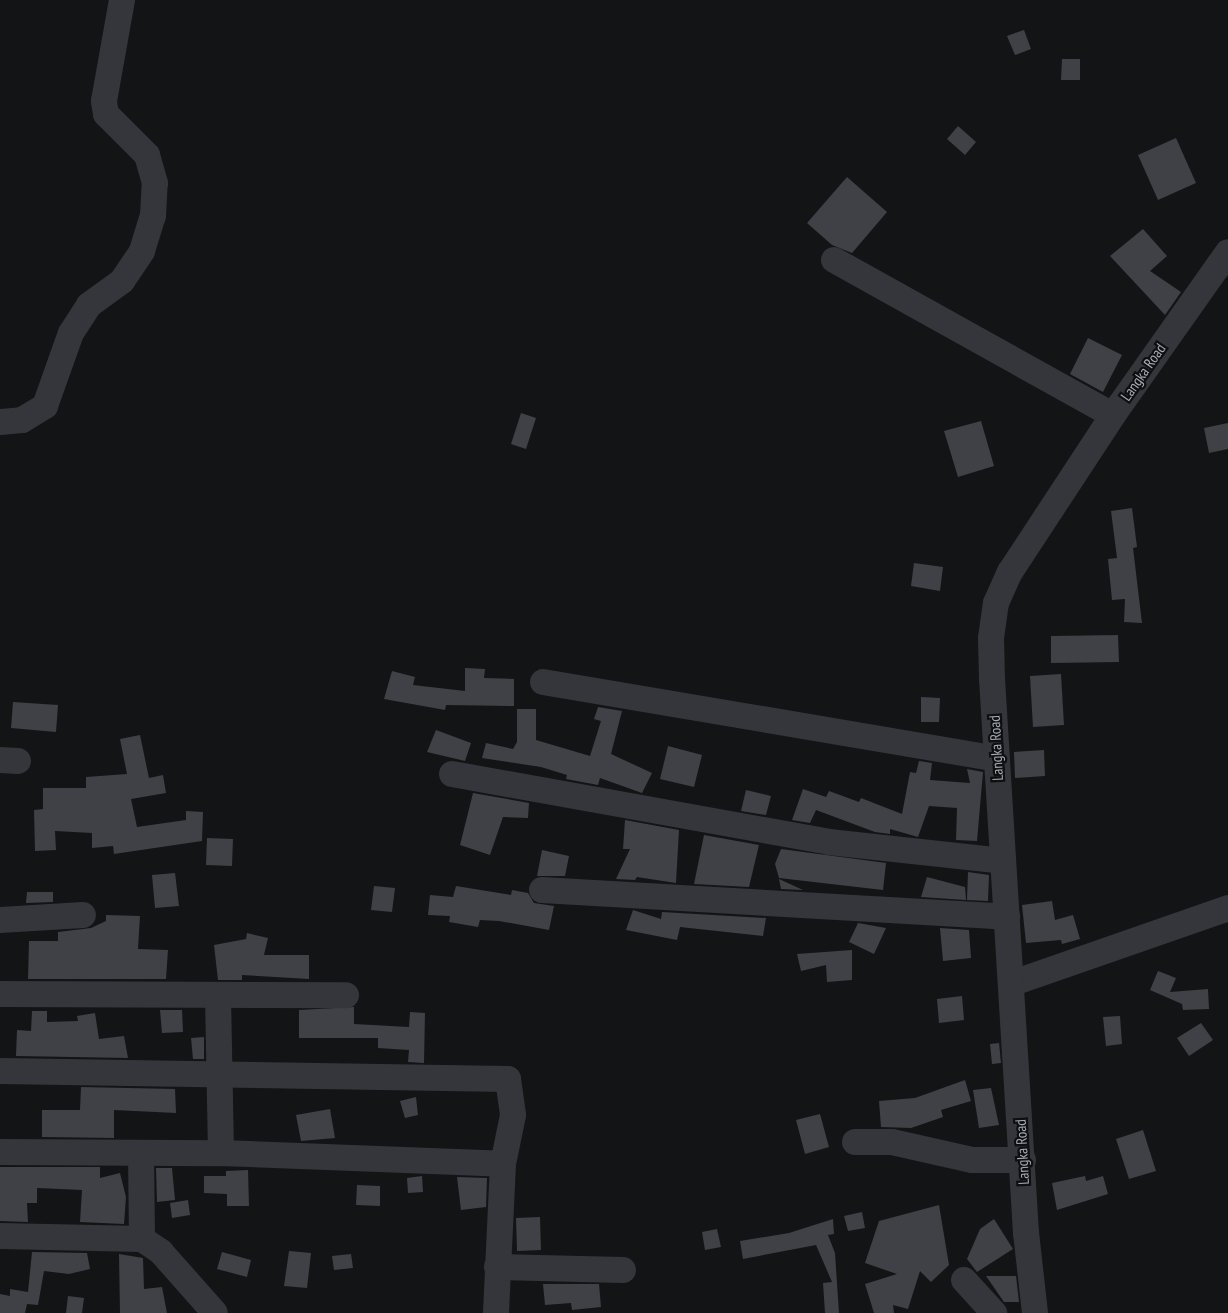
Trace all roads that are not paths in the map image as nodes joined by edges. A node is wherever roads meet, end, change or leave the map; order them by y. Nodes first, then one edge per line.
1 (122, 0) edge
2 (1228, 252) edge
3 (834, 260) dead end
4 (1113, 415) junction
5 (0, 422) edge
6 (543, 682) dead end
7 (997, 759) junction
8 (452, 774) dead end
9 (1003, 860) junction
10 (542, 890) dead end
11 (1228, 908) edge
12 (83, 915) dead end
13 (1007, 917) junction
14 (0, 920) edge
15 (1013, 983) junction
16 (0, 994) edge
17 (346, 995) dead end
18 (218, 996) junction
19 (0, 1071) edge
20 (218, 1077) junction
21 (855, 1142) dead end
22 (0, 1152) edge
23 (221, 1153) junction
24 (141, 1154) junction
25 (1023, 1160) junction
26 (503, 1164) junction
27 (0, 1236) edge
28 (142, 1239) junction
29 (497, 1267) junction
30 (623, 1270) dead end
31 (964, 1280) dead end
32 (215, 1313) edge
33 (496, 1313) edge
34 (994, 1313) edge
35 (1035, 1313) edge

1 - 5 street
2 - 4 street, Langka Road
3 - 4 street
4 - 7 street, Langka Road
6 - 7 street
7 - 9 street, Langka Road
8 - 9 street
9 - 13 street, Langka Road
10 - 13 street
11 - 15 street
12 - 14 street
13 - 15 street, Langka Road
15 - 25 street, Langka Road
16 - 18 street
17 - 18 street
18 - 20 street
19 - 20 street
20 - 23 street
20 - 26 street
21 - 25 street
22 - 24 street
23 - 24 street
23 - 26 street
24 - 28 street
25 - 35 street, Langka Road
26 - 29 street
27 - 28 street
28 - 32 street
29 - 30 street
29 - 33 street
31 - 34 street

